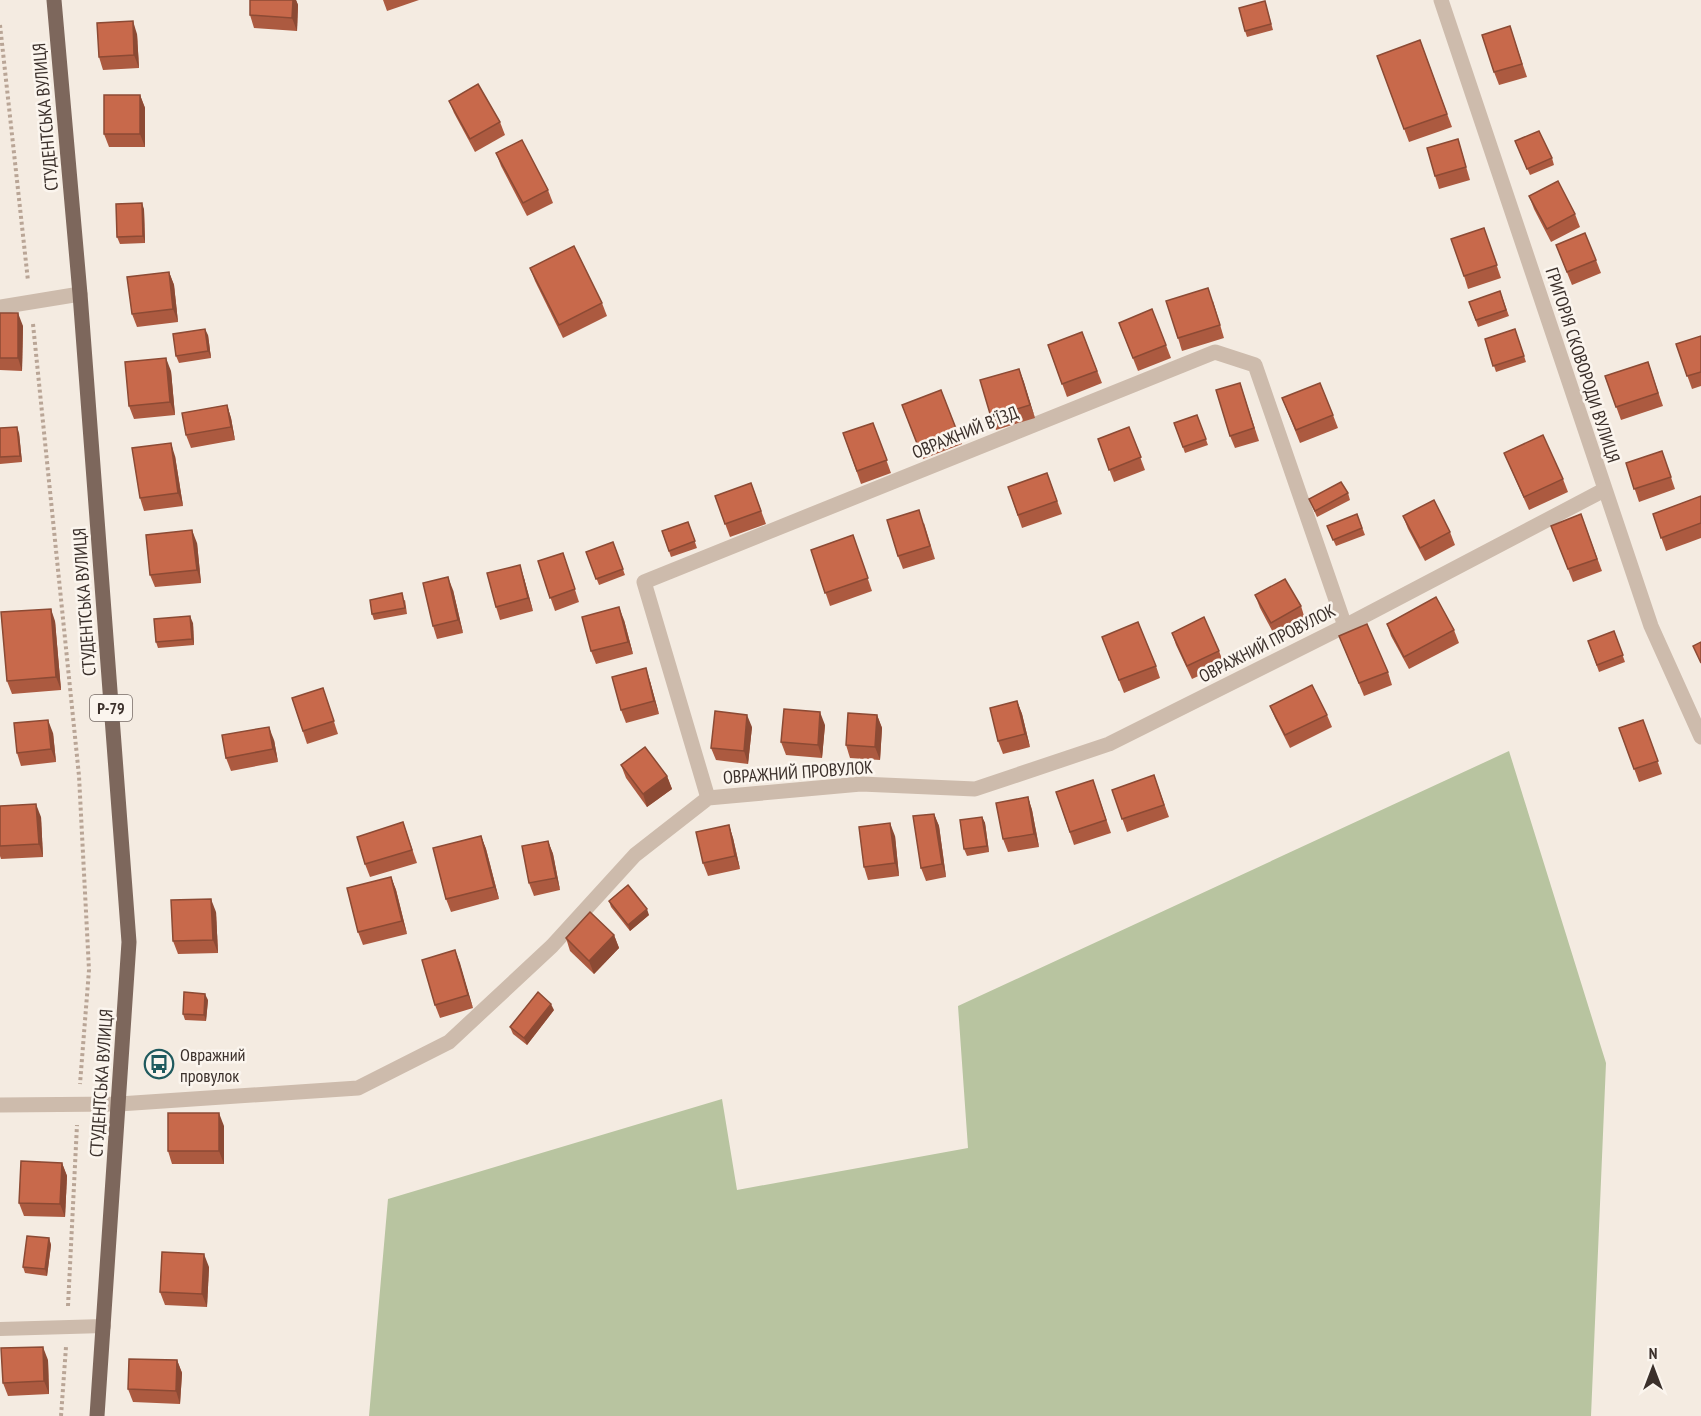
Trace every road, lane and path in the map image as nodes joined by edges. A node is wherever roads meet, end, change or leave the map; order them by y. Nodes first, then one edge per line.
1 (54, 0) edge
2 (1441, 0) edge
3 (0, 25) edge
4 (80, 294) junction
5 (30, 302) junction
6 (0, 307) edge
7 (1604, 490) junction
8 (1344, 626) junction
9 (1701, 737) edge
10 (708, 798) junction
11 (78, 1104) junction
12 (119, 1104) junction
13 (0, 1105) edge
14 (104, 1326) junction
15 (67, 1327) junction
16 (0, 1329) edge
17 (61, 1416) edge
18 (97, 1416) edge

1 - 4 main road, СТУДЕНТСЬКА ВУЛИЦЯ / Р-79
2 - 7 street, ГРИГОРІЯ СКОВОРОДИ ВУЛИЦЯ
3 - 5 path
4 - 5 street
4 - 12 main road, СТУДЕНТСЬКА ВУЛИЦЯ / Р-79
5 - 6 street
5 - 11 path
7 - 8 street, ОВРАЖНИЙ ПРОВУЛОК
7 - 9 street, ГРИГОРІЯ СКОВОРОДИ ВУЛИЦЯ
8 - 10 street, ОВРАЖНИЙ ПРОВУЛОК
8 - 10 street, ОВРАЖНИЙ В'ЇЗД
10 - 12 street, ОВРАЖНИЙ ПРОВУЛОК
11 - 12 street, ОВРАЖНИЙ ПРОВУЛОК
11 - 13 street, ОВРАЖНИЙ ПРОВУЛОК
11 - 15 path
12 - 14 main road, СТУДЕНТСЬКА ВУЛИЦЯ / Р-79
14 - 15 lane
14 - 18 main road, СТУДЕНТСЬКА ВУЛИЦЯ / Р-79
15 - 16 lane
15 - 17 path

